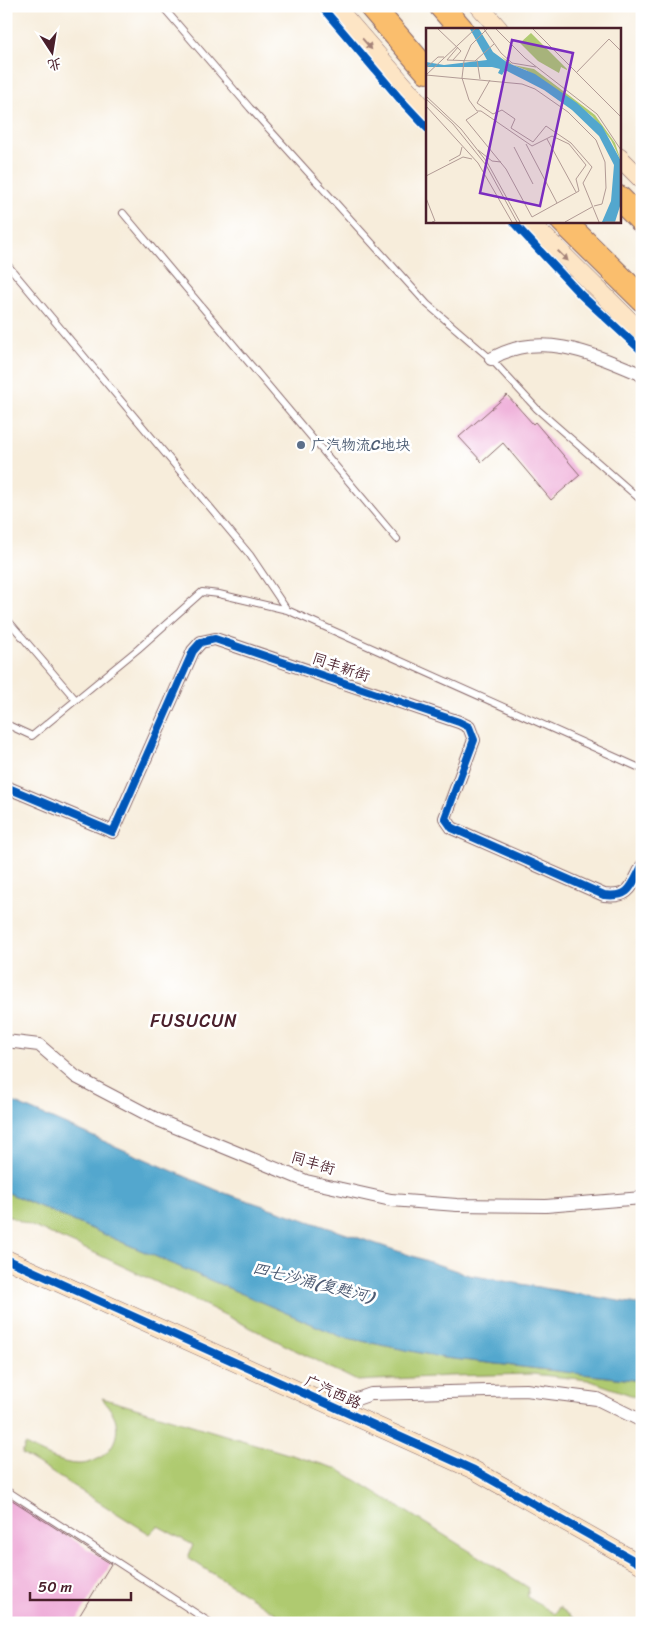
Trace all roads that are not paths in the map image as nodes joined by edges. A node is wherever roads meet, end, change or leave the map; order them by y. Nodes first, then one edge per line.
1 (162, 6) edge
2 (335, 6) edge
3 (371, 6) edge
4 (442, 6) edge
5 (479, 6) edge
6 (460, 28) edge
7 (498, 28) edge
8 (426, 70) edge
9 (426, 111) edge
10 (620, 158) edge
11 (642, 180) edge
12 (620, 199) edge
13 (123, 212) dead end
14 (642, 221) edge
15 (530, 222) edge
16 (564, 222) edge
17 (6, 263) edge
18 (642, 299) edge
19 (642, 333) edge
20 (491, 359) junction
21 (642, 376) edge
22 (642, 501) edge
23 (397, 539) dead end
24 (287, 610) junction
25 (6, 618) edge
26 (76, 700) junction
27 (6, 724) edge
28 (642, 769) edge
29 (6, 787) edge
30 (642, 866) edge
31 (6, 1041) edge
32 (642, 1198) edge
33 (6, 1259) edge
34 (334, 1407) junction
35 (642, 1421) edge
36 (6, 1490) edge
37 (642, 1565) edge
38 (211, 1623) edge

1 - 20 lane
2 -> 9 street
3 - 8 highway
4 - 6 highway
5 - 7 street
10 - 11 street
12 - 14 highway
13 - 23 lane
15 -> 19 street
16 - 18 highway
17 - 24 lane
20 - 21 street
20 - 22 lane
24 - 26 lane
24 - 28 lane
25 - 26 lane
26 - 27 lane
29 - 30 street, 同丰新街
31 - 32 street, 同丰街
33 - 34 street, 广汽西路
34 - 35 street
34 - 37 street, 广汽西路
36 - 38 lane

